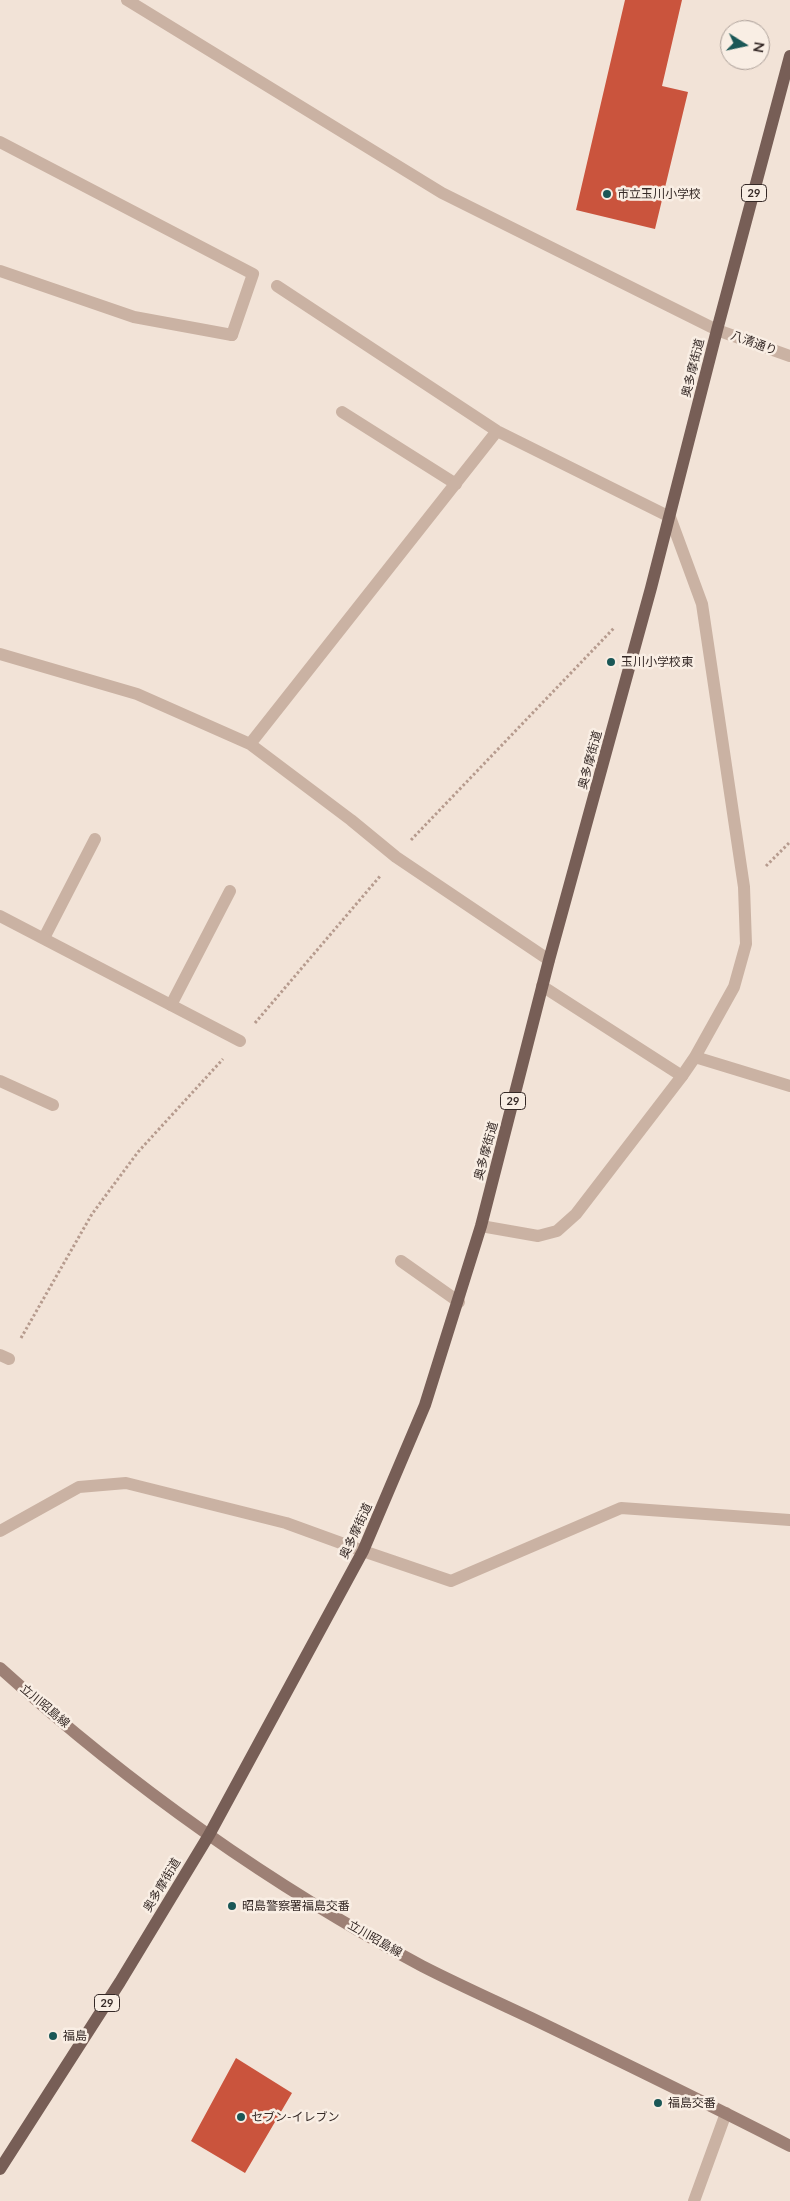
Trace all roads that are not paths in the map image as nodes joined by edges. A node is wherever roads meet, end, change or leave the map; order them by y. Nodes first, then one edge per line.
1 (127, 0) edge
2 (790, 56) edge
3 (0, 142) edge
4 (0, 272) edge
5 (277, 286) dead end
6 (717, 330) junction
7 (790, 356) edge
8 (342, 412) dead end
9 (496, 431) junction
10 (456, 484) junction
11 (670, 517) junction
12 (0, 654) edge
13 (250, 744) junction
14 (95, 839) dead end
15 (230, 891) dead end
16 (0, 916) edge
17 (44, 938) junction
18 (549, 960) junction
19 (542, 986) junction
20 (171, 1005) junction
21 (240, 1041) road end
22 (695, 1057) junction
23 (682, 1076) junction
24 (0, 1081) edge
25 (790, 1086) edge
26 (53, 1105) dead end
27 (480, 1226) junction
28 (401, 1261) dead end
29 (459, 1302) junction
30 (790, 1520) edge
31 (0, 1531) edge
32 (363, 1552) junction
33 (0, 1668) edge
34 (209, 1834) junction
35 (726, 2113) junction
36 (790, 2146) edge
37 (0, 2169) edge
38 (694, 2201) edge

1 - 6 street, 八清通り
2 - 6 main road, 奥多摩街道 / 29
3 - 4 street
5 - 9 street
6 - 7 street, 八清通り
6 - 11 main road, 奥多摩街道 / 29
8 - 10 street
9 - 10 street
9 - 11 street
10 - 13 street
11 - 18 main road, 奥多摩街道 / 29
11 - 22 street
12 - 13 street
13 - 18 street
14 - 17 street
15 - 20 street
16 - 17 street
17 - 20 street
18 - 19 main road, 奥多摩街道 / 29
19 - 23 street
19 - 27 main road, 奥多摩街道 / 29
20 - 21 street
22 - 23 street
22 - 25 street
23 - 27 street
24 - 26 street
27 - 29 main road, 奥多摩街道 / 29
28 - 29 street
29 - 32 main road, 奥多摩街道 / 29
30 - 32 street
31 - 32 street
32 - 34 main road, 奥多摩街道 / 29
33 - 34 main road, 立川昭島線
34 - 35 main road, 立川昭島線
34 - 37 main road, 奥多摩街道 / 29
35 - 36 main road, 立川昭島線
35 - 38 street

